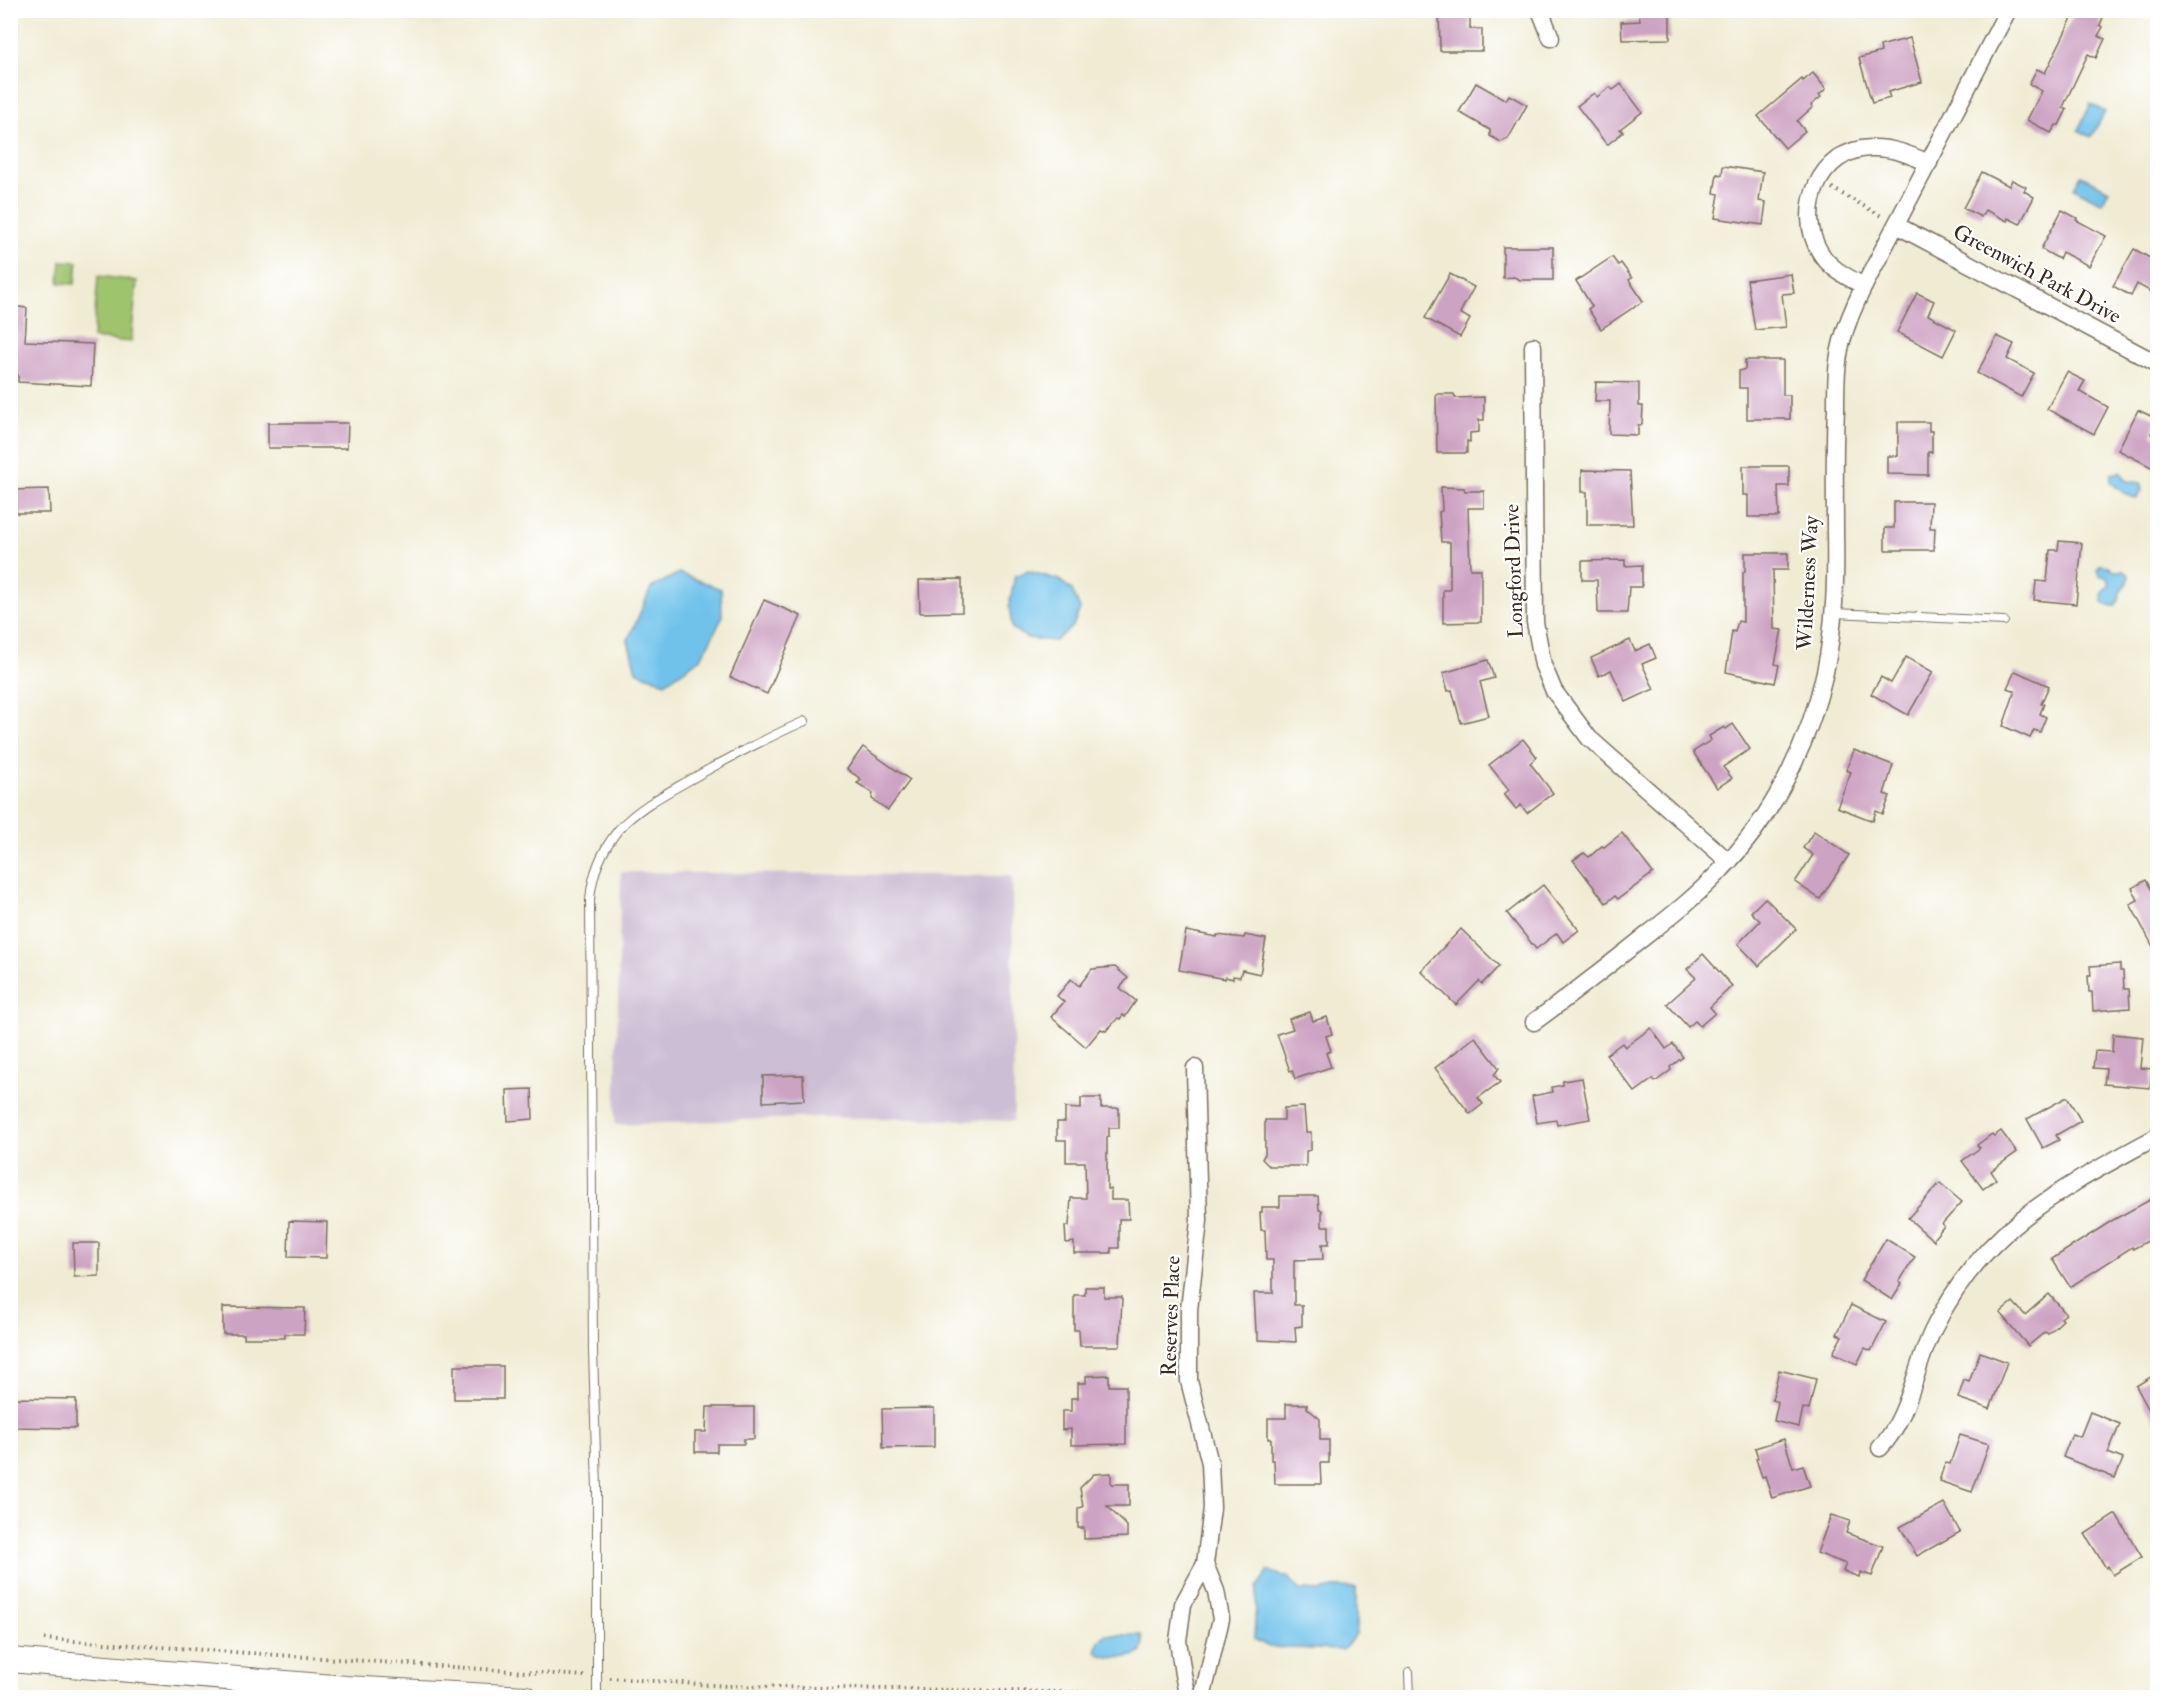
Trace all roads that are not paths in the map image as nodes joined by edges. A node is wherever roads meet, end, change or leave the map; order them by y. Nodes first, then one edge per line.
1 (1540, 10) edge
2 (2008, 10) edge
3 (1551, 38) dead end
4 (1929, 163) junction
5 (1896, 225) junction
6 (1864, 286) junction
7 (1533, 346) dead end
8 (2157, 364) edge
9 (1834, 613) junction
10 (2004, 621) dead end
11 (805, 721) dead end
12 (1729, 862) junction
13 (1534, 1022) dead end
14 (1196, 1068) dead end
15 (2157, 1136) edge
16 (1880, 1448) dead end
17 (1205, 1564) junction
18 (10, 1660) edge
19 (1409, 1672) dead end
20 (347, 1694) edge
21 (526, 1698) edge
22 (597, 1698) edge
23 (1188, 1698) edge
24 (1202, 1698) edge
25 (1410, 1698) edge

1 - 3 street
2 - 4 street, Wilderness Way
4 - 5 street, Wilderness Way
4 - 6 street
5 - 6 street, Wilderness Way
5 - 8 street, Greenwich Park Drive
6 - 9 street, Wilderness Way
7 - 12 street, Longford Drive
9 - 10 lane
9 - 12 street, Wilderness Way
11 - 22 lane
12 - 13 street, Wilderness Way
14 - 17 street, Reserves Place
15 - 16 street
17 - 23 street, Reserves Place
17 - 24 street, Reserves Place
18 - 20 main road
19 - 25 lane
20 - 21 main road

